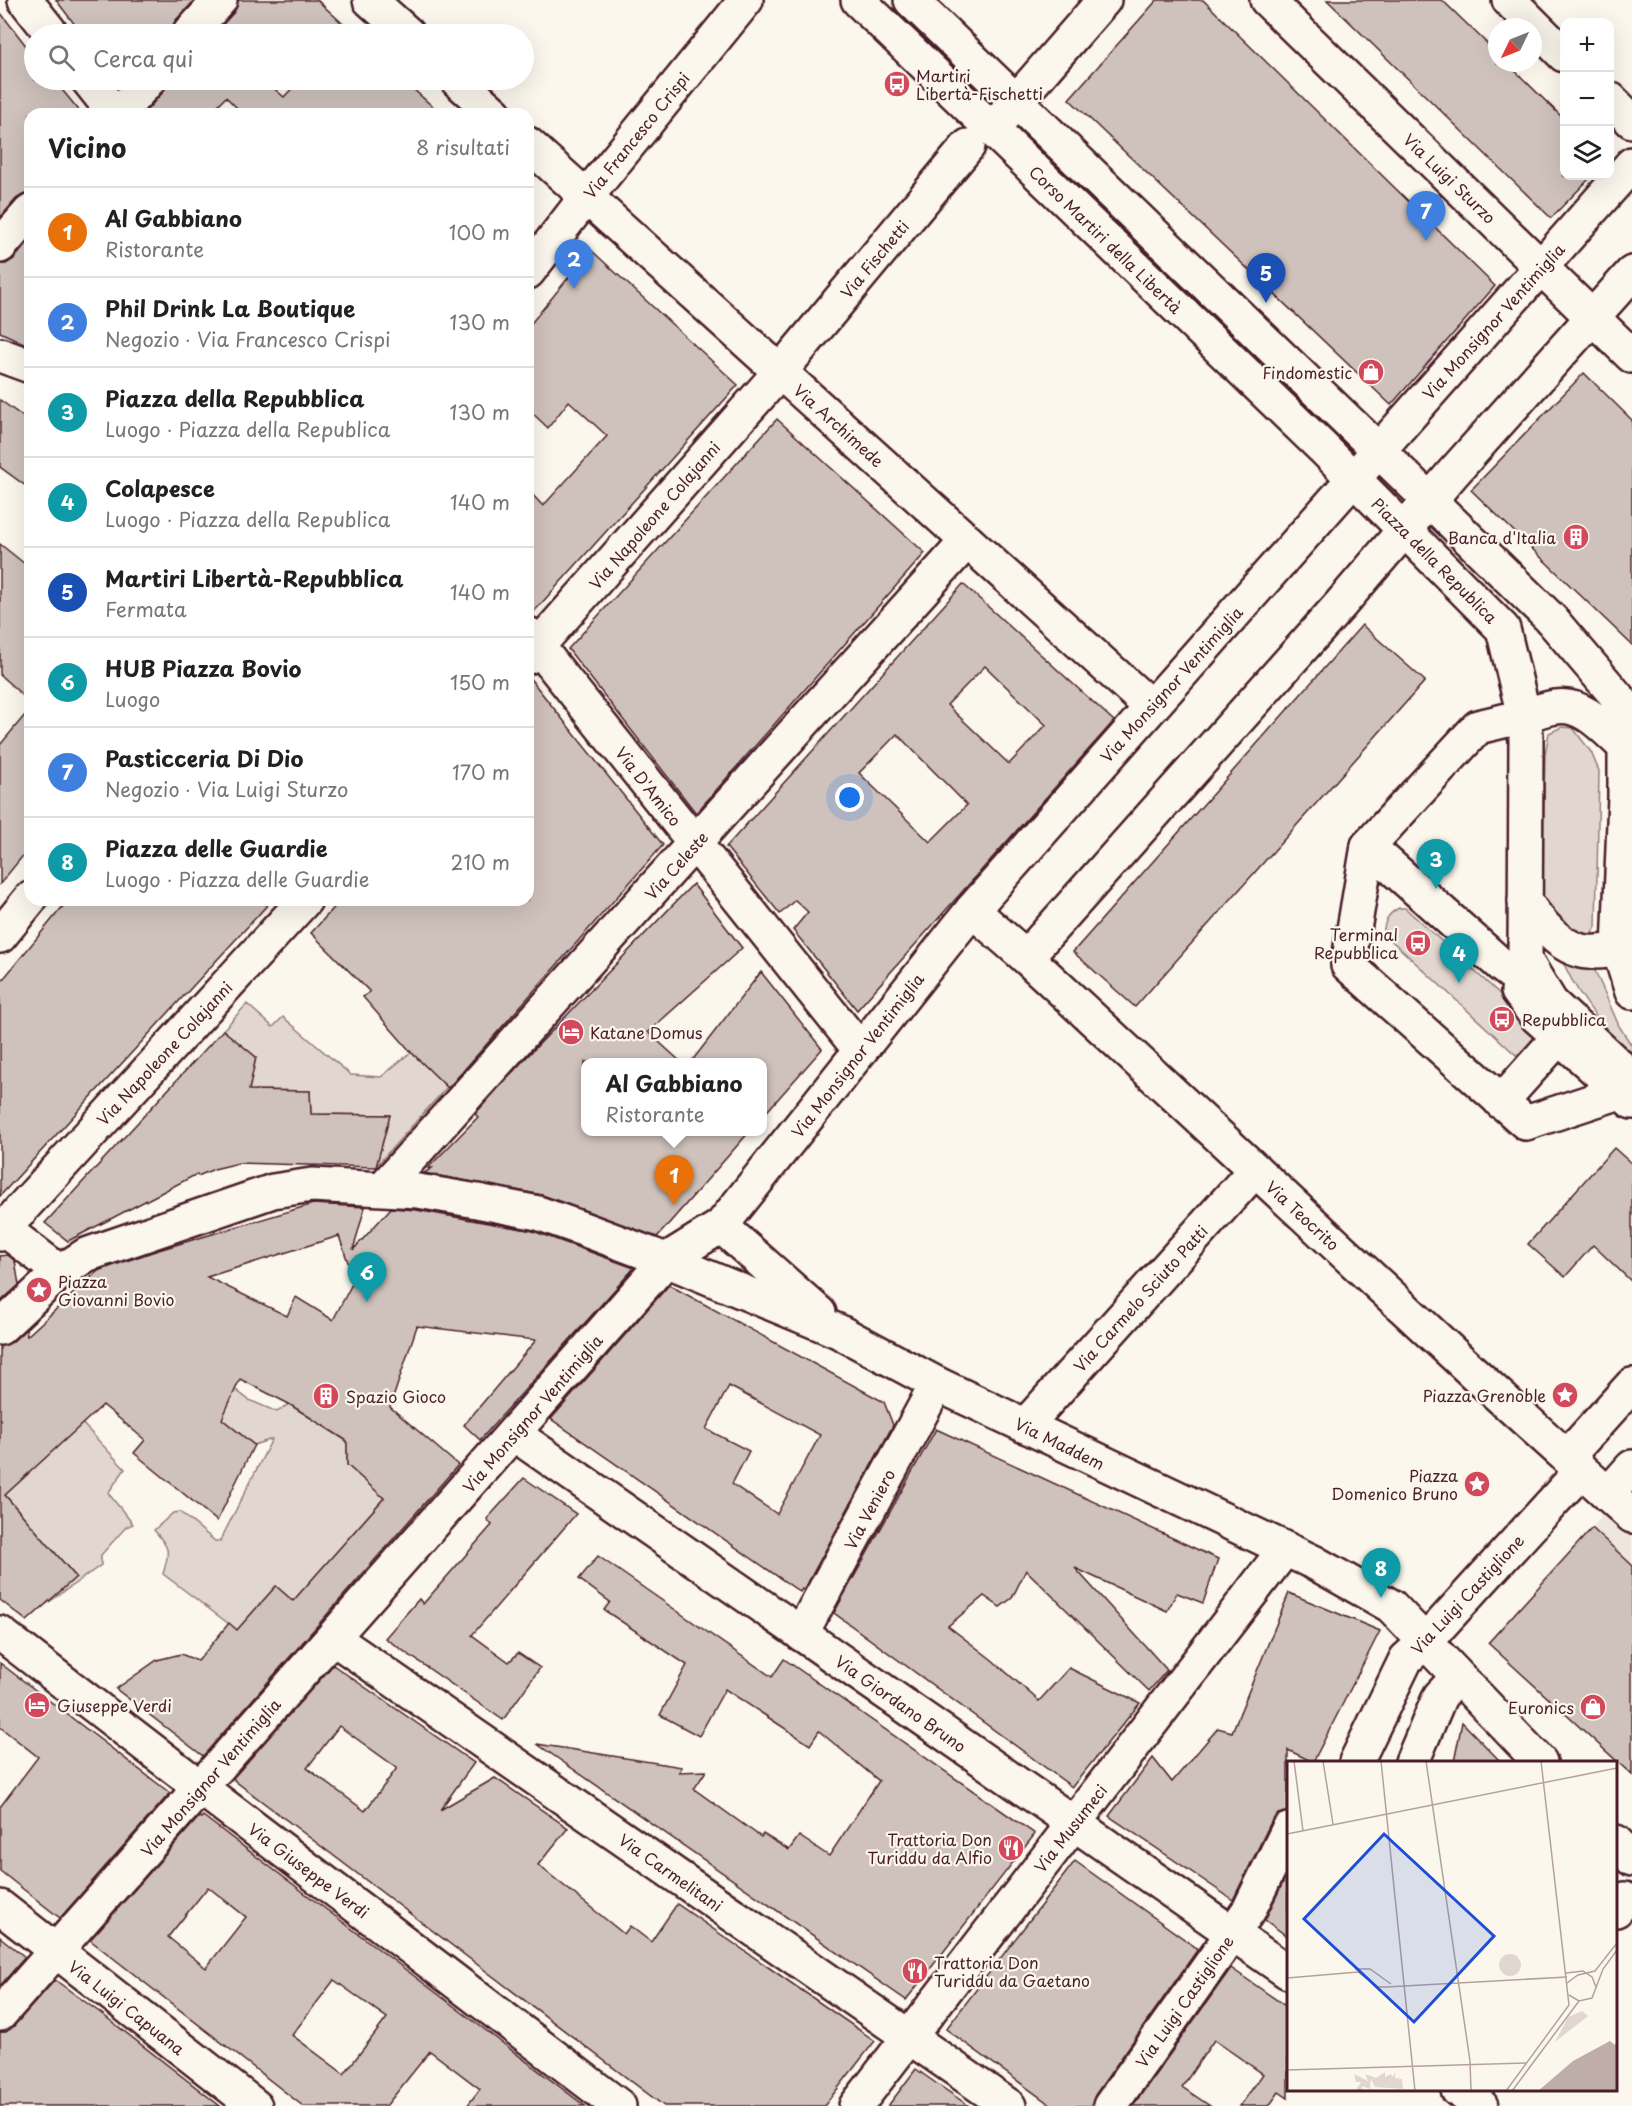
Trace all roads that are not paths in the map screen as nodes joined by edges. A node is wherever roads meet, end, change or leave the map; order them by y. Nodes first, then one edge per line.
1 (25, 0) edge
2 (220, 0) edge
3 (370, 0) edge
4 (746, 0) edge
5 (858, 0) edge
6 (911, 0) edge
7 (1104, 0) edge
8 (1267, 0) edge
9 (1509, 0) edge
10 (44, 24) edge
11 (198, 24) edge
12 (397, 24) edge
13 (1560, 51) edge
14 (97, 90) edge
15 (140, 90) edge
16 (468, 90) edge
17 (1017, 101) junction
18 (1614, 103) edge
19 (112, 108) edge
20 (123, 108) edge
21 (488, 108) edge
22 (1632, 121) edge
23 (980, 137) junction
24 (534, 149) edge
25 (1632, 164) edge
26 (586, 197) junction
27 (24, 219) edge
28 (0, 246) edge
29 (534, 264) edge
30 (1541, 268) junction
31 (1632, 273) edge
32 (1592, 317) junction
33 (0, 355) edge
34 (1632, 356) edge
35 (24, 364) edge
36 (780, 372) junction
37 (1378, 450) junction
38 (1354, 478) junction
39 (1430, 500) junction
40 (1405, 530) junction
41 (967, 541) junction
42 (534, 643) edge
43 (534, 650) edge
44 (1628, 703) edge
45 (1151, 707) junction
46 (1524, 716) junction
47 (1624, 746) junction
48 (695, 844) junction
49 (1368, 846) junction
50 (1525, 901) junction
51 (24, 906) edge
52 (299, 906) edge
53 (972, 910) junction
54 (0, 936) edge
55 (1619, 950) junction
56 (1026, 957) junction
57 (1501, 965) junction
58 (1632, 992) edge
59 (1551, 1004) junction
60 (1559, 1037) junction
61 (860, 1050) junction
62 (1628, 1091) edge
63 (1501, 1102) junction
64 (1254, 1170) junction
65 (383, 1188) junction
66 (7, 1224) edge
67 (721, 1226) junction
68 (666, 1260) junction
69 (73, 1263) junction
70 (0, 1328) edge
71 (838, 1331) junction
72 (937, 1384) junction
73 (1625, 1406) edge
74 (1025, 1426) junction
75 (514, 1434) junction
76 (1574, 1464) junction
77 (1632, 1467) edge
78 (1608, 1494) junction
79 (1632, 1516) edge
80 (1285, 1550) junction
81 (0, 1633) edge
82 (801, 1634) junction
83 (333, 1638) junction
84 (1425, 1642) junction
85 (1458, 1677) junction
86 (1356, 1761) edge
87 (1412, 1761) edge
88 (1539, 1761) edge
89 (201, 1788) junction
90 (1074, 1823) junction
91 (1287, 1832) edge
92 (1617, 1843) edge
93 (1632, 1859) edge
94 (0, 1907) edge
95 (1232, 1932) junction
96 (56, 1951) junction
97 (1287, 1971) edge
98 (0, 2014) edge
99 (909, 2037) junction
100 (255, 2106) edge
101 (620, 2106) edge
102 (856, 2106) edge
103 (1009, 2106) edge
104 (1110, 2106) edge

1 - 10 street
2 - 11 street
3 - 12 street
4 - 26 street, Via Francesco Crispi
5 - 23 street, Corso Martiri della Libertà
6 - 17 street
7 - 17 street, Via Fischetti
8 - 30 street, Via Luigi Sturzo
9 - 13 street
14 - 19 street
15 - 20 street
16 - 21 street
17 - 23 street, Via Fischetti
17 - 37 street
18 - 22 street
23 - 36 street, Via Fischetti
23 - 38 street, Corso Martiri della Libertà
24 - 26 street, Via Archimede
25 - 30 street, Via Monsignor Ventimiglia
26 - 29 street, Via Francesco Crispi
26 - 36 street, Via Archimede
27 - 28 street
30 - 32 street, Via Luigi Sturzo
30 - 37 street, Via Monsignor Ventimiglia
31 - 32 street
32 - 34 street, Via Luigi Sturzo
32 - 39 street
33 - 35 street
36 - 41 street, Via Archimede
36 - 42 street, Via Napoleone Colajanni
37 - 38 street, Via Monsignor Ventimiglia
37 - 39 street
38 - 40 street, Piazza della Republica
38 - 45 street, Via Monsignor Ventimiglia
39 - 40 street
39 - 44 street
40 - 46 street, Piazza della Republica
40 - 56 street
41 - 45 street, Via Archimede
41 - 48 street, Via Celeste
43 - 48 street, Via D'Amico
44 - 47 street
45 - 53 street, Via Monsignor Ventimiglia
46 - 47 street
46 - 49 street
46 - 50 street, Piazza della Republica
47 - 55 street
48 - 61 street, Via D'Amico
48 - 65 street, Via Celeste
49 - 57 street
49 - 63 street
50 - 55 street
50 - 57 street
50 - 59 street, Piazza della Republica
51 - 54 street
52 - 66 street, Via Napoleone Colajanni
53 - 56 street, Via Teocrito
53 - 61 street, Via Monsignor Ventimiglia
55 - 58 street
56 - 64 street, Via Teocrito
57 - 59 street
57 - 60 street
59 - 62 street, Piazza della Republica
60 - 62 street
60 - 63 street
61 - 67 street, Via Monsignor Ventimiglia
62 - 63 street
64 - 74 street, Via Carmelo Sciuto Patti
64 - 76 street, Via Teocrito
65 - 68 street
65 - 69 street
66 - 69 street
67 - 68 street, Via Monsignor Ventimiglia
67 - 71 street
68 - 71 street
68 - 75 street, Via Monsignor Ventimiglia
69 - 70 street
71 - 72 street, Via Maddem
72 - 74 street, Via Maddem
72 - 82 street, Via Veniero
73 - 76 street
74 - 80 street, Via Maddem
75 - 82 street, Via Giordano Bruno
75 - 83 street, Via Monsignor Ventimiglia
76 - 78 street
76 - 84 street, Via Luigi Castiglione
77 - 78 street
78 - 79 street
80 - 84 street, Via Maddem
80 - 90 street, Via Musumeci
81 - 89 street, Via Giuseppe Verdi
82 - 90 street, Via Giordano Bruno
83 - 89 street, Via Monsignor Ventimiglia
83 - 99 street, Via Carmelitani
84 - 85 street, Via Maddem
84 - 86 street, Via Luigi Castiglione
85 - 87 street
85 - 88 street, Via Maddem
89 - 96 street, Via Monsignor Ventimiglia
89 - 101 street, Via Giuseppe Verdi
90 - 95 street, Via Giordano Bruno
90 - 99 street, Via Musumeci
91 - 95 street, Via Luigi Castiglione
92 - 93 street
94 - 96 street, Via Luigi Capuana
95 - 97 street, Via Giordano Bruno
95 - 104 street, Via Luigi Castiglione
96 - 98 street, Via Monsignor Ventimiglia
96 - 100 street, Via Luigi Capuana
99 - 102 street, Via Musumeci
99 - 103 street, Via Carmelitani

